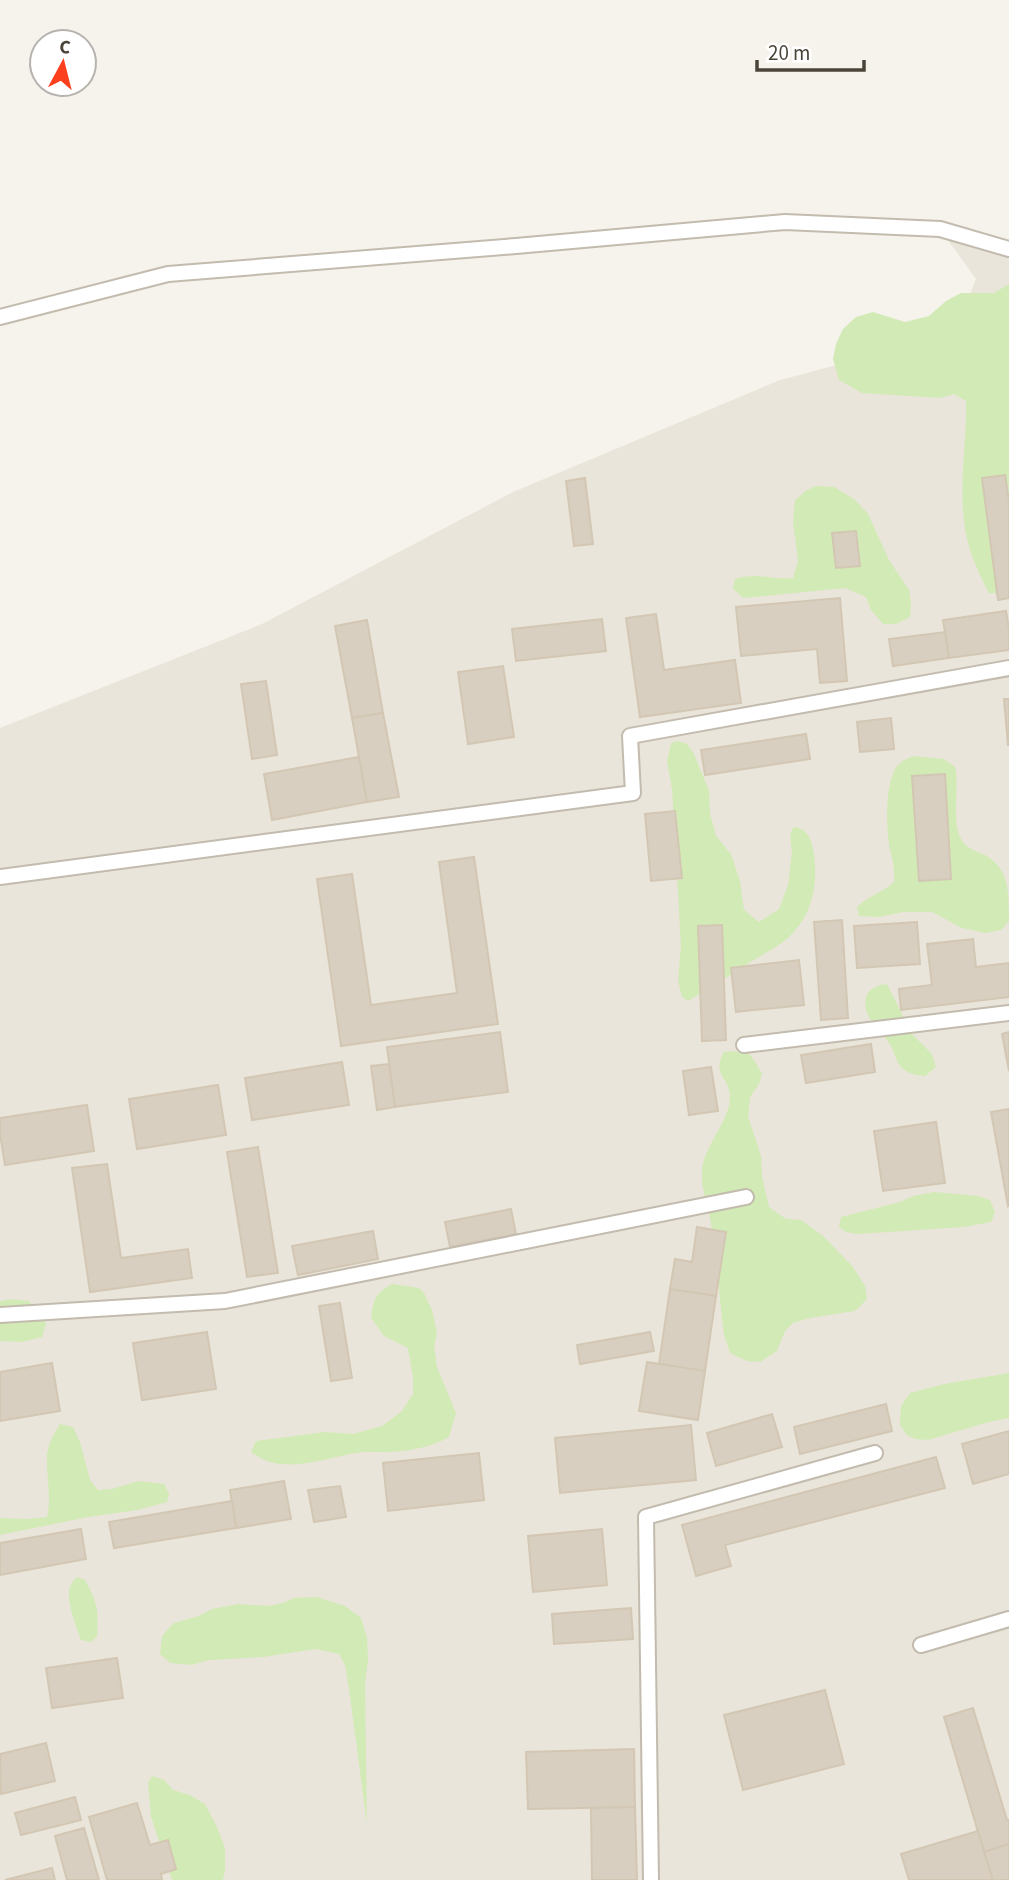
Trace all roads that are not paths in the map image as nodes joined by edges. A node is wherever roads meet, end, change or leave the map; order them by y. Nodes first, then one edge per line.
1 (1009, 249) edge
2 (0, 317) edge
3 (1009, 668) edge
4 (0, 877) edge
5 (1009, 1013) edge
6 (744, 1045) dead end
7 (746, 1197) dead end
8 (0, 1315) edge
9 (875, 1454) dead end
10 (1009, 1619) edge
11 (921, 1645) dead end
12 (651, 1880) edge

1 - 2 lane
3 - 4 lane
5 - 6 lane
7 - 8 lane
9 - 12 lane
10 - 11 lane

